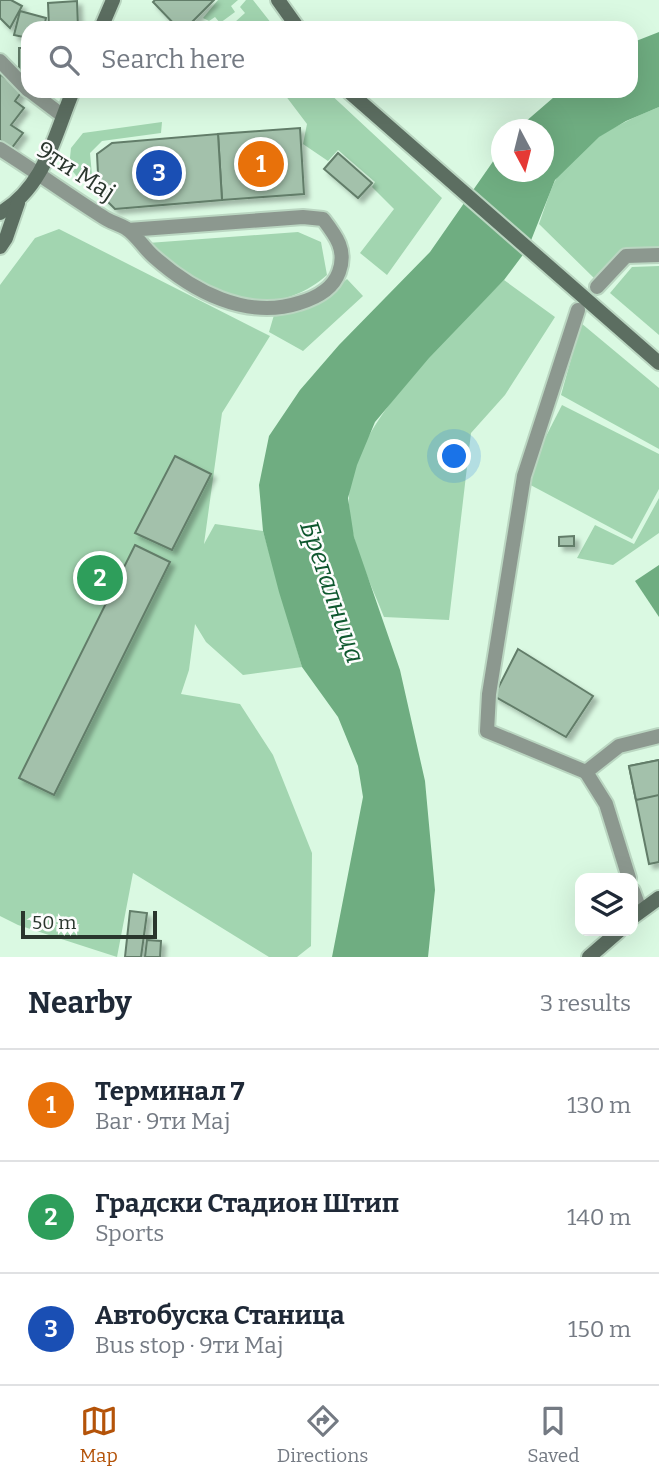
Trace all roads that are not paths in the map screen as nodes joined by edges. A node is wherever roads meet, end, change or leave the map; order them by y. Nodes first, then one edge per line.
1 (113, 0) edge
2 (278, 0) edge
3 (104, 21) edge
4 (293, 21) edge
5 (0, 61) edge
6 (21, 82) edge
7 (39, 98) edge
8 (70, 98) edge
9 (356, 98) edge
10 (63, 116) junction
11 (0, 149) edge
12 (40, 175) junction
13 (18, 203) junction
14 (0, 213) edge
15 (128, 230) junction
16 (0, 247) edge
17 (659, 255) edge
18 (597, 288) dead end
19 (578, 310) dead end
20 (659, 363) edge
21 (659, 736) edge
22 (586, 772) junction
23 (627, 873) edge
24 (659, 898) edge
25 (638, 912) edge
26 (612, 936) edge
27 (589, 957) edge

1 - 3 main road
2 - 4 main road
5 - 6 street, 9ти Мај
7 - 10 street, 9ти Мај
8 - 10 main road
9 - 20 main road
10 - 12 main road
11 - 12 street, 9ти Мај
12 - 13 main road
12 - 15 street, 9ти Мај
13 - 14 main road
13 - 16 main road
15 - 15 street
17 - 18 street
19 - 22 street
21 - 22 street
22 - 23 street
24 - 25 main road
26 - 27 main road

